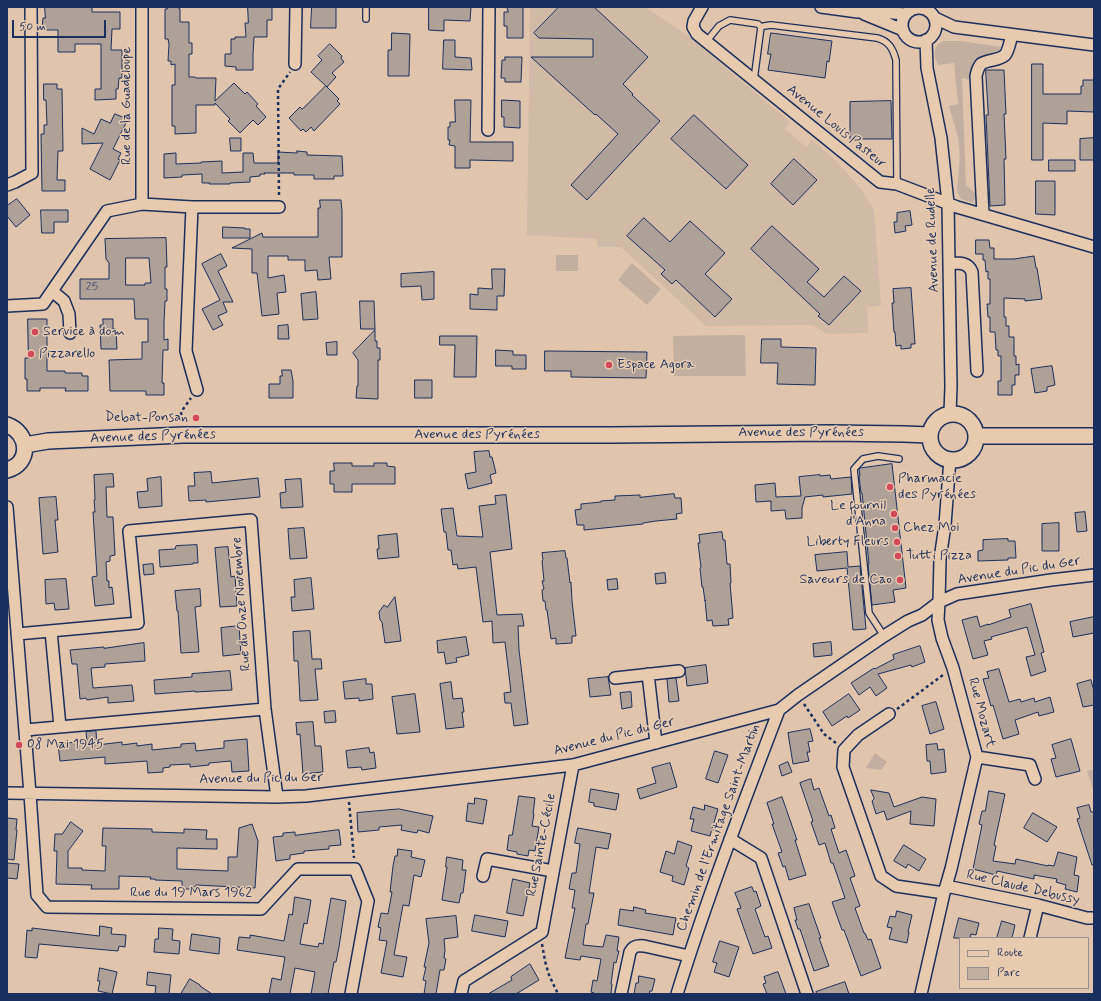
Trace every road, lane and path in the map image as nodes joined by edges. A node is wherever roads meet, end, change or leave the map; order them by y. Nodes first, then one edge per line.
1 (31, 7) edge
2 (142, 7) edge
3 (296, 7) edge
4 (366, 7) edge
5 (489, 7) edge
6 (702, 7) edge
7 (821, 7) edge
8 (911, 10) edge
9 (858, 12) junction
10 (931, 12) edge
11 (366, 19) dead end
12 (762, 27) junction
13 (954, 27) junction
14 (903, 30) junction
15 (1012, 35) junction
16 (925, 38) junction
17 (706, 42) junction
18 (1094, 45) edge
19 (296, 64) joint
20 (754, 81) junction
21 (488, 130) dead end
22 (7, 184) edge
23 (897, 184) junction
24 (948, 203) junction
25 (142, 204) junction
26 (279, 206) joint
27 (192, 207) junction
28 (983, 214) junction
29 (1094, 247) edge
30 (950, 263) junction
31 (52, 290) junction
32 (7, 306) edge
33 (70, 333) dead end
34 (977, 371) dead end
35 (197, 390) joint
36 (950, 413) junction
37 (182, 421) dead end
38 (7, 425) edge
39 (929, 435) junction
40 (976, 436) junction
41 (1094, 436) edge
42 (25, 445) junction
43 (899, 459) dead end
44 (950, 460) junction
45 (7, 470) edge
46 (7, 507) edge
47 (1094, 575) edge
48 (940, 602) junction
49 (51, 631) junction
50 (18, 634) junction
51 (884, 636) junction
52 (953, 668) junction
53 (679, 670) dead end
54 (648, 674) junction
55 (615, 678) dead end
56 (798, 695) junction
57 (265, 709) junction
58 (779, 710) junction
59 (889, 714) joint
60 (60, 727) junction
61 (25, 730) junction
62 (656, 743) junction
63 (844, 750) junction
64 (977, 757) junction
65 (573, 765) junction
66 (1035, 779) dead end
67 (348, 790) junction
68 (7, 794) edge
69 (30, 794) junction
70 (277, 797) junction
71 (730, 839) junction
72 (355, 869) junction
73 (553, 871) junction
74 (483, 876) dead end
75 (945, 889) junction
76 (1038, 905) junction
77 (1094, 918) edge
78 (542, 932) junction
79 (1030, 937) edge
80 (689, 956) junction
81 (351, 994) edge
82 (461, 994) edge
83 (558, 994) edge
84 (621, 994) edge
85 (677, 994) edge
86 (807, 994) edge
87 (921, 994) edge

1 - 22 street
2 - 25 street, Rue de la Guadeloupe
3 - 19 street
4 - 11 lane
5 - 21 street
6 - 17 street, Avenue Louis Pasteur
7 - 9 street
8 - 9 street
8 - 10 street
8 - 14 street
9 - 14 street
10 - 13 street
10 - 16 street
12 - 17 lane
12 - 20 lane
12 - 23 lane
13 - 15 street
13 - 16 street
14 - 16 street
15 - 18 street
15 - 28 street
16 - 24 street, Avenue de Rudelle
17 - 20 street, Avenue Louis Pasteur
19 - 26 path
20 - 23 street, Avenue Louis Pasteur
23 - 24 street, Avenue Louis Pasteur
24 - 28 street, Avenue Louis Pasteur
24 - 30 street, Avenue de Rudelle
25 - 27 street
25 - 31 street
26 - 27 street
27 - 35 street
28 - 29 street, Avenue Louis Pasteur
30 - 34 street
30 - 36 street, Avenue de Rudelle
31 - 32 street
31 - 33 street
35 - 37 path
36 - 39 main road
36 - 40 main road
38 - 42 main road
39 - 42 main road, Avenue des Pyrénées
39 - 44 main road
40 - 41 main road
40 - 44 main road
42 - 45 main road
43 - 51 lane
44 - 48 street, Rue Mozart
46 - 50 street, Rue du 19 Mars 1962
47 - 48 street, Avenue du Pic du Ger
48 - 51 street, Avenue du Pic du Ger
48 - 52 street, Rue Mozart
49 - 50 street, Rue du Onze Novembre
49 - 57 street, Rue du Onze Novembre
49 - 60 street
50 - 61 street, Rue du 19 Mars 1962
51 - 56 street, Avenue du Pic du Ger
52 - 59 path
52 - 64 street, Rue Mozart
53 - 54 street
54 - 55 street
54 - 62 street
56 - 58 street, Avenue du Pic du Ger
56 - 63 path
57 - 60 street
57 - 70 street, Rue du Onze Novembre
58 - 62 street, Avenue du Pic du Ger
58 - 71 street, Chemin de l'Ermitage Saint-Martin
59 - 63 street
60 - 61 street
61 - 69 street, Rue du 19 Mars 1962
62 - 65 street, Avenue du Pic du Ger
63 - 75 street, Rue Claude Debussy
64 - 66 street
64 - 75 street, Rue Mozart
65 - 67 street, Avenue du Pic du Ger
65 - 73 street, Rue Sainte-Cécile
67 - 70 street, Avenue du Pic du Ger
67 - 72 path
68 - 69 street, Avenue du Pic du Ger
69 - 70 street, Avenue du Pic du Ger
69 - 72 street, Rue du 19 Mars 1962
71 - 80 street, Chemin de l'Ermitage Saint-Martin
71 - 86 street
72 - 81 street
73 - 74 street
73 - 78 street, Rue Sainte-Cécile
75 - 76 street, Rue Claude Debussy
75 - 87 street, Rue Mozart
76 - 77 street, Rue Claude Debussy
76 - 79 street
78 - 82 street
78 - 83 path
80 - 84 street
80 - 85 street, Chemin de l'Ermitage Saint-Martin

